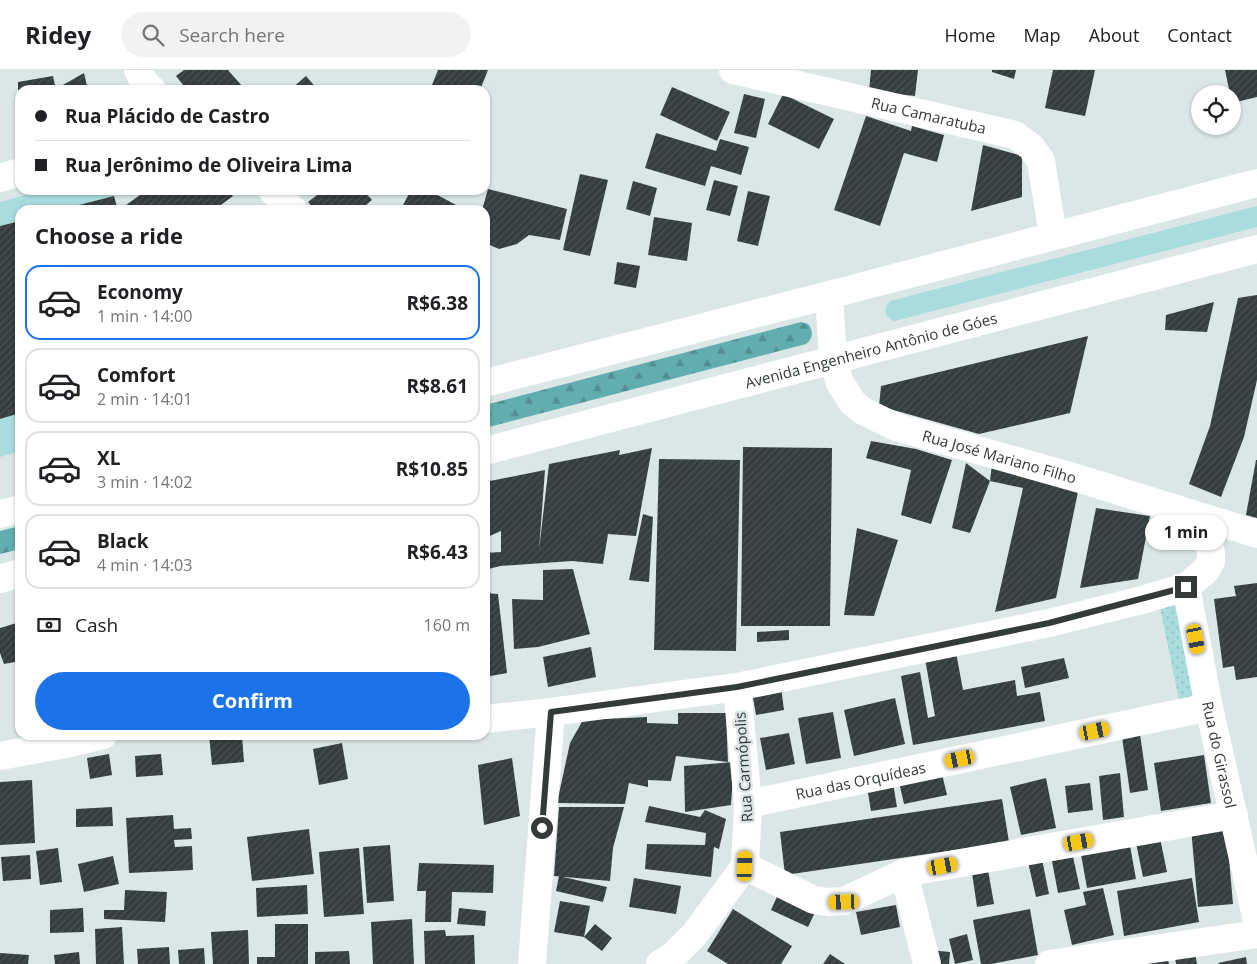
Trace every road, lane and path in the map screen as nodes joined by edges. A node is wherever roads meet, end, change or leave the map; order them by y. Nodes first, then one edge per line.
1 (138, 70) edge
2 (733, 70) edge
3 (147, 85) edge
4 (15, 174) edge
5 (0, 178) edge
6 (1257, 183) edge
7 (277, 195) edge
8 (288, 205) edge
9 (1053, 236) junction
10 (1257, 249) edge
11 (829, 296) junction
12 (832, 360) junction
13 (490, 379) edge
14 (490, 450) edge
15 (15, 510) edge
16 (0, 514) edge
17 (1204, 518) junction
18 (1257, 534) edge
19 (15, 574) edge
20 (0, 578) edge
21 (1186, 587) junction
22 (737, 687) junction
23 (1209, 707) junction
24 (551, 712) junction
25 (490, 718) edge
26 (88, 740) edge
27 (0, 756) edge
28 (748, 804) junction
29 (1234, 815) junction
30 (745, 866) junction
31 (904, 872) junction
32 (1256, 920) edge
33 (532, 964) edge
34 (660, 964) edge
35 (927, 964) edge
36 (1049, 964) edge

1 - 3 street
2 - 9 street, Rua Camaratuba
4 - 5 street
6 - 9 street
7 - 8 street
9 - 11 street
10 - 12 street, Avenida Engenheiro Antônio de Góes
11 - 12 street, Rua José Mariano Filho
11 - 13 street
12 - 14 street, Avenida Engenheiro Antônio de Góes
12 - 17 street, Rua José Mariano Filho
15 - 16 street
17 - 18 street, Rua José Mariano Filho
17 - 21 street
19 - 20 street
21 - 22 street
21 - 23 street, Rua do Girassol
22 - 24 street
22 - 28 street, Rua Carmópolis
23 - 28 street, Rua das Orquídeas
23 - 29 street, Rua do Girassol
24 - 25 street
24 - 33 street
26 - 27 street
28 - 30 street, Rua Carmópolis
29 - 31 street
29 - 32 street, Rua do Girassol
30 - 31 street
30 - 34 street
31 - 35 street
32 - 36 street

